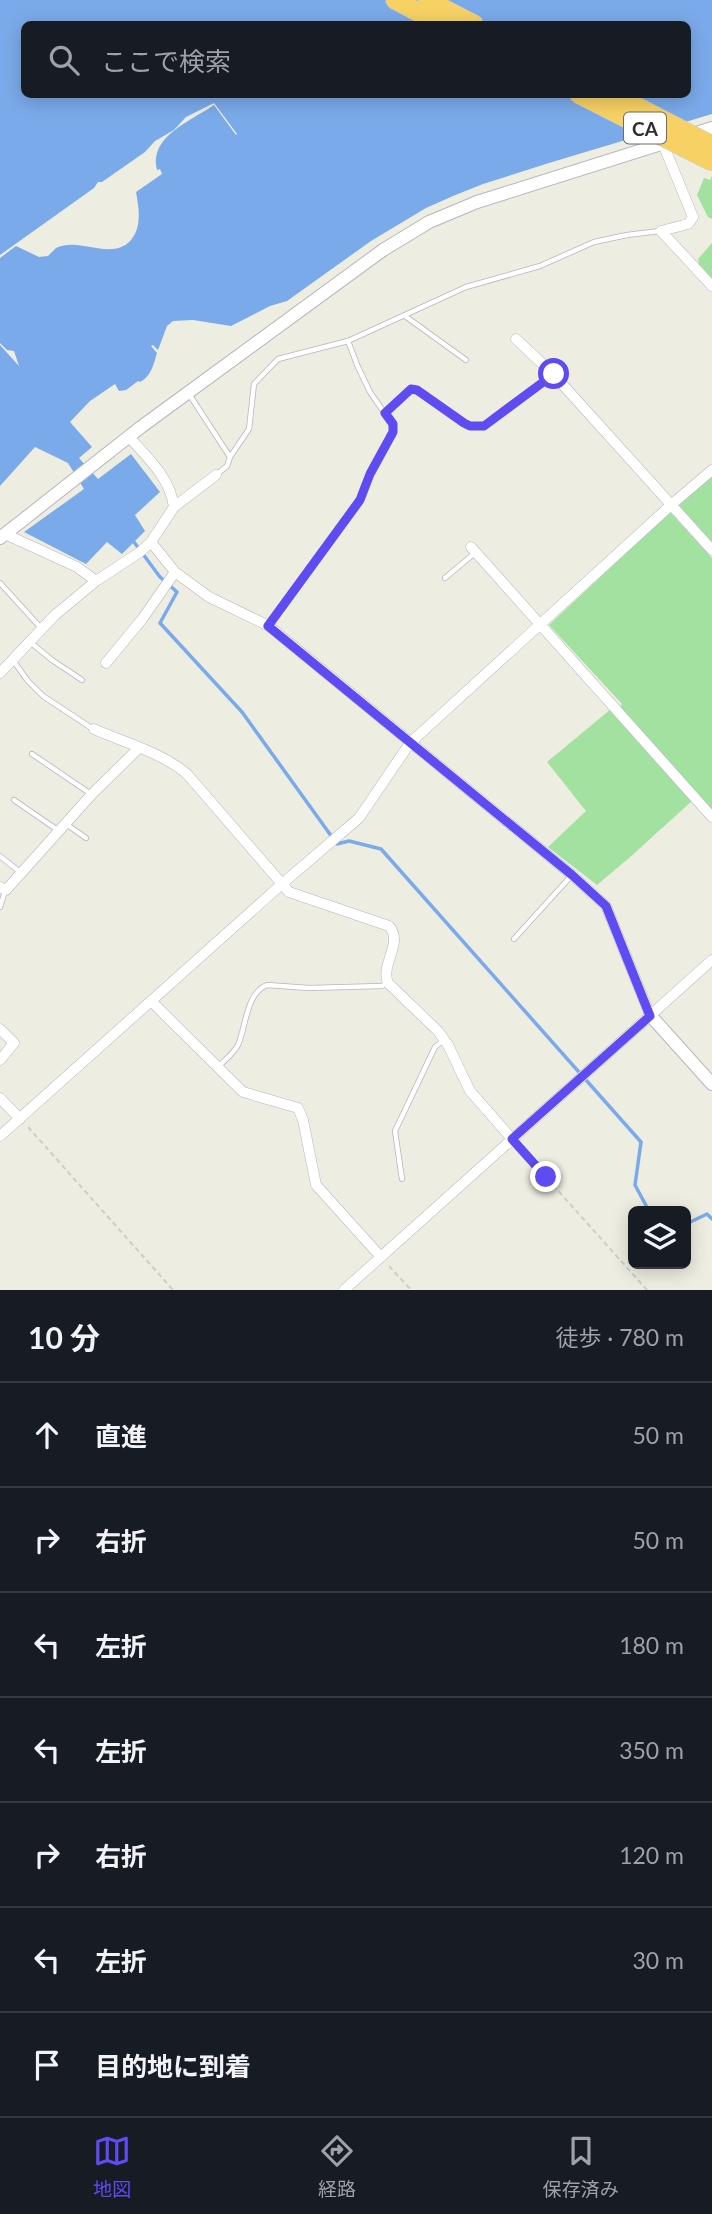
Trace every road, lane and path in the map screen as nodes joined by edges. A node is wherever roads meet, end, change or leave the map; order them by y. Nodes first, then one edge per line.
1 (395, 0) edge
2 (427, 0) edge
3 (434, 21) edge
4 (468, 21) edge
5 (586, 98) edge
6 (620, 98) edge
7 (712, 128) edge
8 (663, 144) junction
9 (712, 145) edge
10 (712, 162) edge
11 (661, 231) junction
12 (712, 286) edge
13 (405, 316) junction
14 (516, 339) dead end
15 (348, 341) junction
16 (466, 360) dead end
17 (554, 374) junction
18 (188, 393) junction
19 (385, 413) junction
20 (129, 437) junction
21 (230, 457) junction
22 (712, 470) edge
23 (216, 475) joint
24 (671, 505) junction
25 (174, 507) junction
26 (2, 536) edge
27 (151, 542) junction
28 (474, 550) joint
29 (712, 550) edge
30 (175, 572) junction
31 (445, 578) dead end
32 (96, 581) junction
33 (0, 583) edge
34 (540, 625) junction
35 (268, 626) junction
36 (41, 628) junction
37 (30, 642) junction
38 (13, 660) junction
39 (106, 663) dead end
40 (0, 673) edge
41 (82, 680) dead end
42 (94, 729) joint
43 (410, 743) junction
44 (138, 749) junction
45 (33, 754) dead end
46 (92, 794) junction
47 (13, 800) dead end
48 (712, 817) edge
49 (62, 827) junction
50 (86, 838) dead end
51 (0, 856) edge
52 (21, 873) junction
53 (572, 875) junction
54 (283, 883) junction
55 (3, 888) edge
56 (0, 907) edge
57 (514, 939) dead end
58 (712, 960) edge
59 (388, 983) junction
60 (151, 1001) junction
61 (650, 1016) junction
62 (0, 1029) edge
63 (444, 1040) junction
64 (0, 1060) edge
65 (217, 1067) junction
66 (712, 1084) edge
67 (0, 1098) edge
68 (20, 1119) junction
69 (0, 1136) edge
70 (512, 1139) junction
71 (402, 1179) dead end
72 (381, 1257) junction
73 (173, 1290) edge
74 (344, 1290) edge
75 (411, 1290) edge
76 (647, 1290) edge

1 - 3 highway
2 - 4 highway
5 - 10 highway, CA, bridge
6 - 9 highway, CA, bridge
7 - 8 street
8 - 11 street
8 - 18 street
11 - 12 street
11 - 13 lane
13 - 15 lane
13 - 16 lane
14 - 17 street
15 - 19 lane
15 - 21 lane
17 - 19 lane
17 - 24 street
18 - 20 street
18 - 21 lane
19 - 35 lane
20 - 25 street
20 - 26 street
21 - 23 lane
22 - 24 street
23 - 25 street
24 - 29 street
24 - 34 street
25 - 27 street
26 - 32 street
27 - 30 street
27 - 32 street
28 - 31 lane
28 - 34 street
30 - 35 street
30 - 39 street
32 - 36 street
33 - 36 lane
34 - 43 street
34 - 48 street
35 - 43 street
36 - 37 street
37 - 38 street
37 - 41 lane
38 - 40 street
38 - 42 lane
42 - 44 street
43 - 53 street
43 - 54 street
44 - 46 street
44 - 54 street
45 - 46 lane
46 - 49 street
47 - 49 lane
49 - 50 lane
49 - 52 street
51 - 52 lane
52 - 55 street
53 - 57 lane
53 - 61 street
54 - 59 street
54 - 60 street
55 - 56 lane
58 - 61 street
59 - 63 street
59 - 65 lane
60 - 65 street
60 - 68 street
61 - 66 street
61 - 70 street
62 - 64 street
63 - 70 street
63 - 71 lane
65 - 72 street
67 - 68 street
68 - 69 street
68 - 73 path
70 - 72 street
70 - 76 path
72 - 74 street
72 - 75 path

